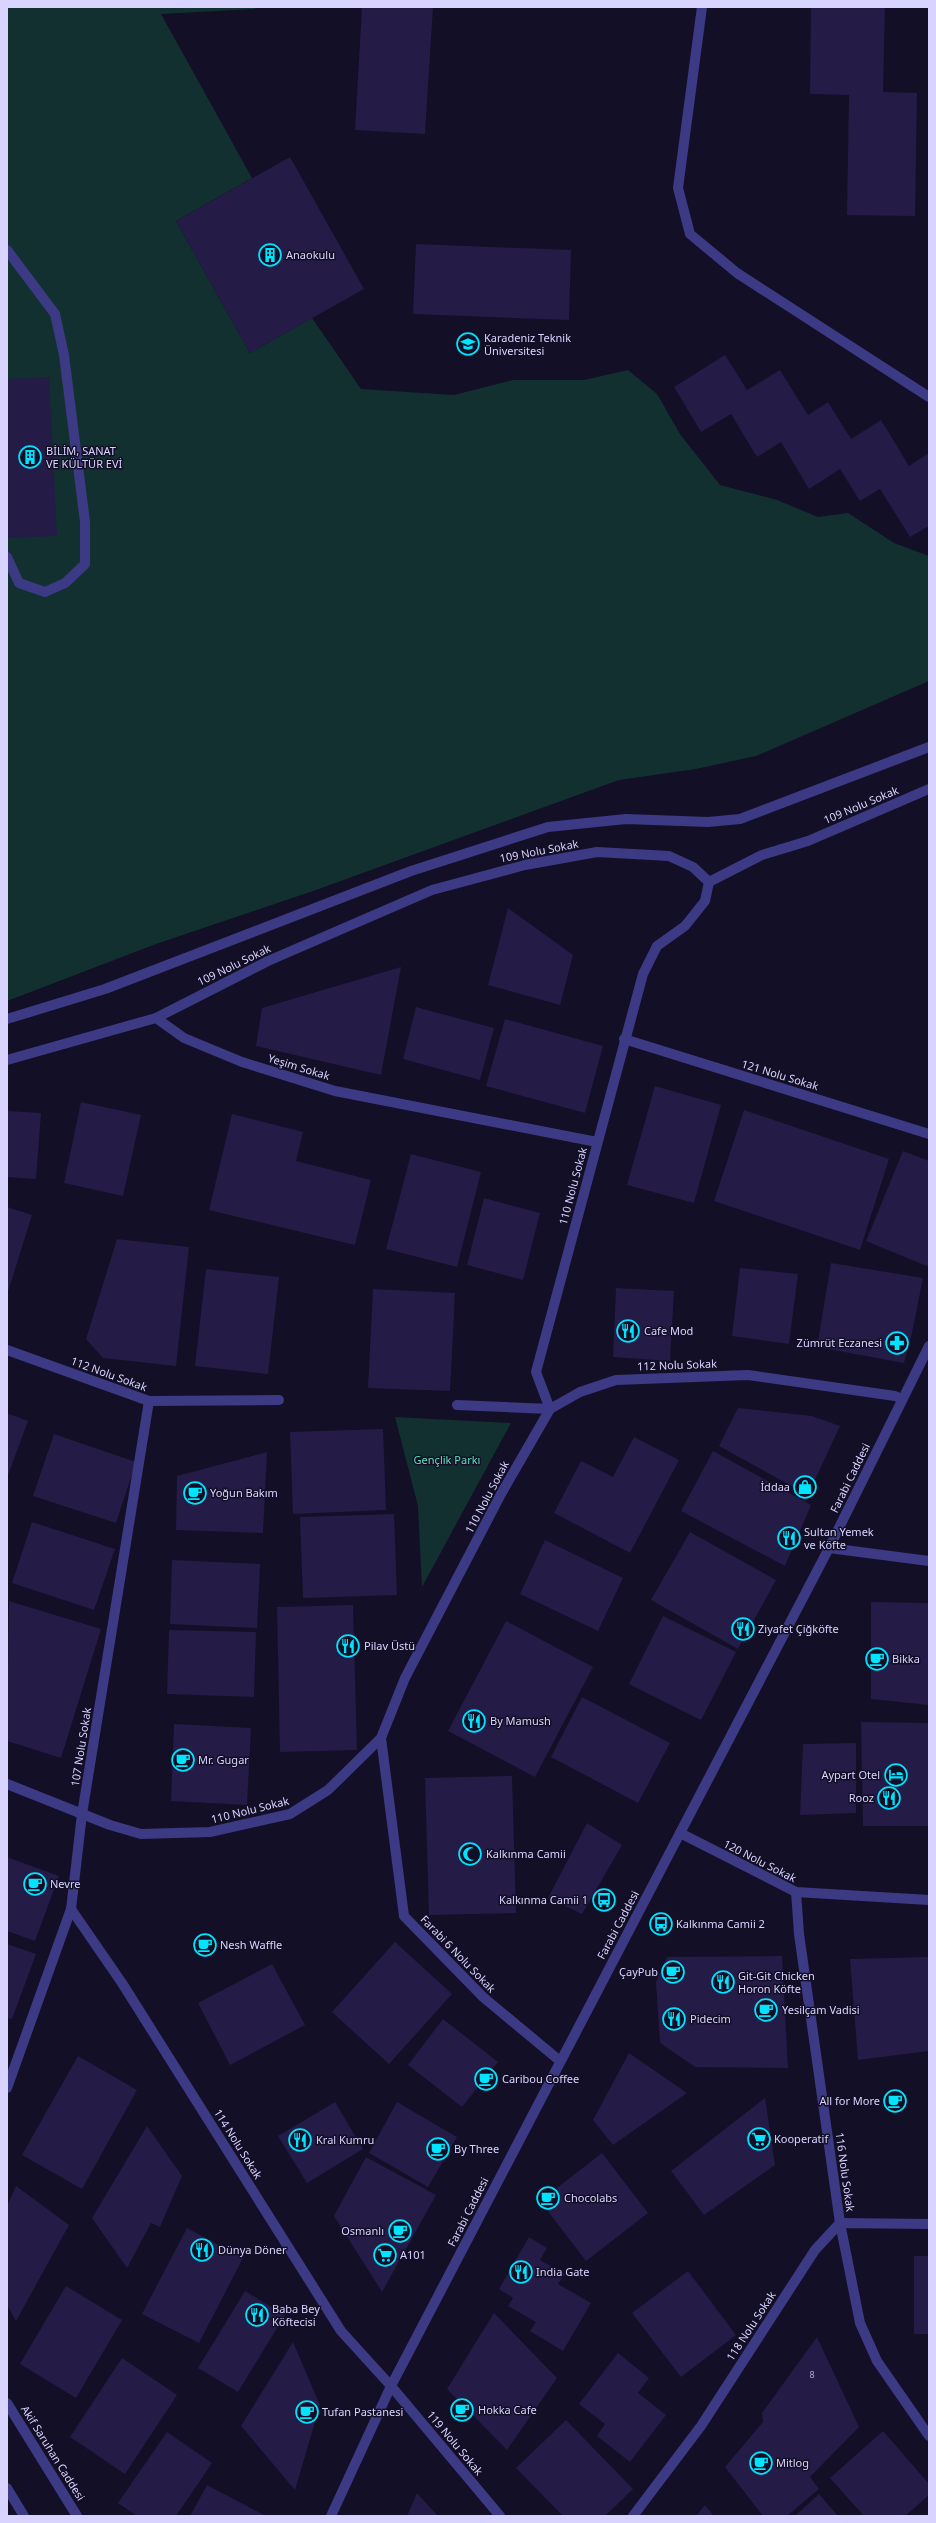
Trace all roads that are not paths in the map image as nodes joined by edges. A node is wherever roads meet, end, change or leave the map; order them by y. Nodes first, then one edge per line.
1 (702, 7) edge
2 (7, 250) edge
3 (929, 397) edge
4 (7, 557) edge
5 (929, 747) edge
6 (929, 789) edge
7 (709, 882) junction
8 (156, 1018) junction
9 (7, 1019) edge
10 (624, 1038) junction
11 (7, 1060) edge
12 (929, 1134) edge
13 (597, 1142) junction
14 (929, 1346) edge
15 (7, 1350) edge
16 (902, 1399) junction
17 (279, 1400) dead end
18 (149, 1401) junction
19 (457, 1405) dead end
20 (550, 1409) junction
21 (830, 1548) junction
22 (929, 1562) edge
23 (381, 1738) junction
24 (7, 1784) edge
25 (82, 1814) junction
26 (680, 1833) junction
27 (796, 1892) junction
28 (929, 1900) edge
29 (71, 1909) junction
30 (560, 2061) junction
31 (7, 2088) edge
32 (840, 2223) junction
33 (929, 2224) edge
34 (391, 2386) junction
35 (7, 2403) edge
36 (929, 2436) edge
37 (7, 2488) edge
38 (24, 2516) edge
39 (77, 2516) edge
40 (331, 2516) edge
41 (500, 2516) edge
42 (633, 2516) edge

1 - 3 street
2 - 4 street
5 - 9 street
6 - 7 street, 109 Nolu Sokak
7 - 8 street, 109 Nolu Sokak
7 - 10 street, 110 Nolu Sokak
8 - 11 street
8 - 13 street, Yeşim Sokak
10 - 12 street, 121 Nolu Sokak
10 - 13 street, 110 Nolu Sokak
13 - 20 street, 110 Nolu Sokak
14 - 16 street, Farabi Caddesi
15 - 18 street, 112 Nolu Sokak
16 - 20 street, 112 Nolu Sokak
16 - 21 street, Farabi Caddesi
17 - 18 street, 112 Nolu Sokak
18 - 25 street, 107 Nolu Sokak
19 - 20 street
20 - 23 street, 110 Nolu Sokak
21 - 22 street
21 - 26 street, Farabi Caddesi
23 - 25 street, 110 Nolu Sokak
23 - 30 street, Farabi 6 Nolu Sokak
24 - 25 street, 110 Nolu Sokak
25 - 29 street, 107 Nolu Sokak
26 - 27 street, 120 Nolu Sokak
26 - 30 street, Farabi Caddesi
27 - 28 street, 120 Nolu Sokak
27 - 32 street, 116 Nolu Sokak
29 - 31 street, 107 Nolu Sokak
29 - 34 street, 114 Nolu Sokak
30 - 34 street, Farabi Caddesi
32 - 33 street
32 - 36 street, 116 Nolu Sokak
32 - 42 street, 118 Nolu Sokak
34 - 40 street, Farabi Caddesi
34 - 41 street, 119 Nolu Sokak
35 - 39 street, Akif Saruhan Caddesi
37 - 38 street

